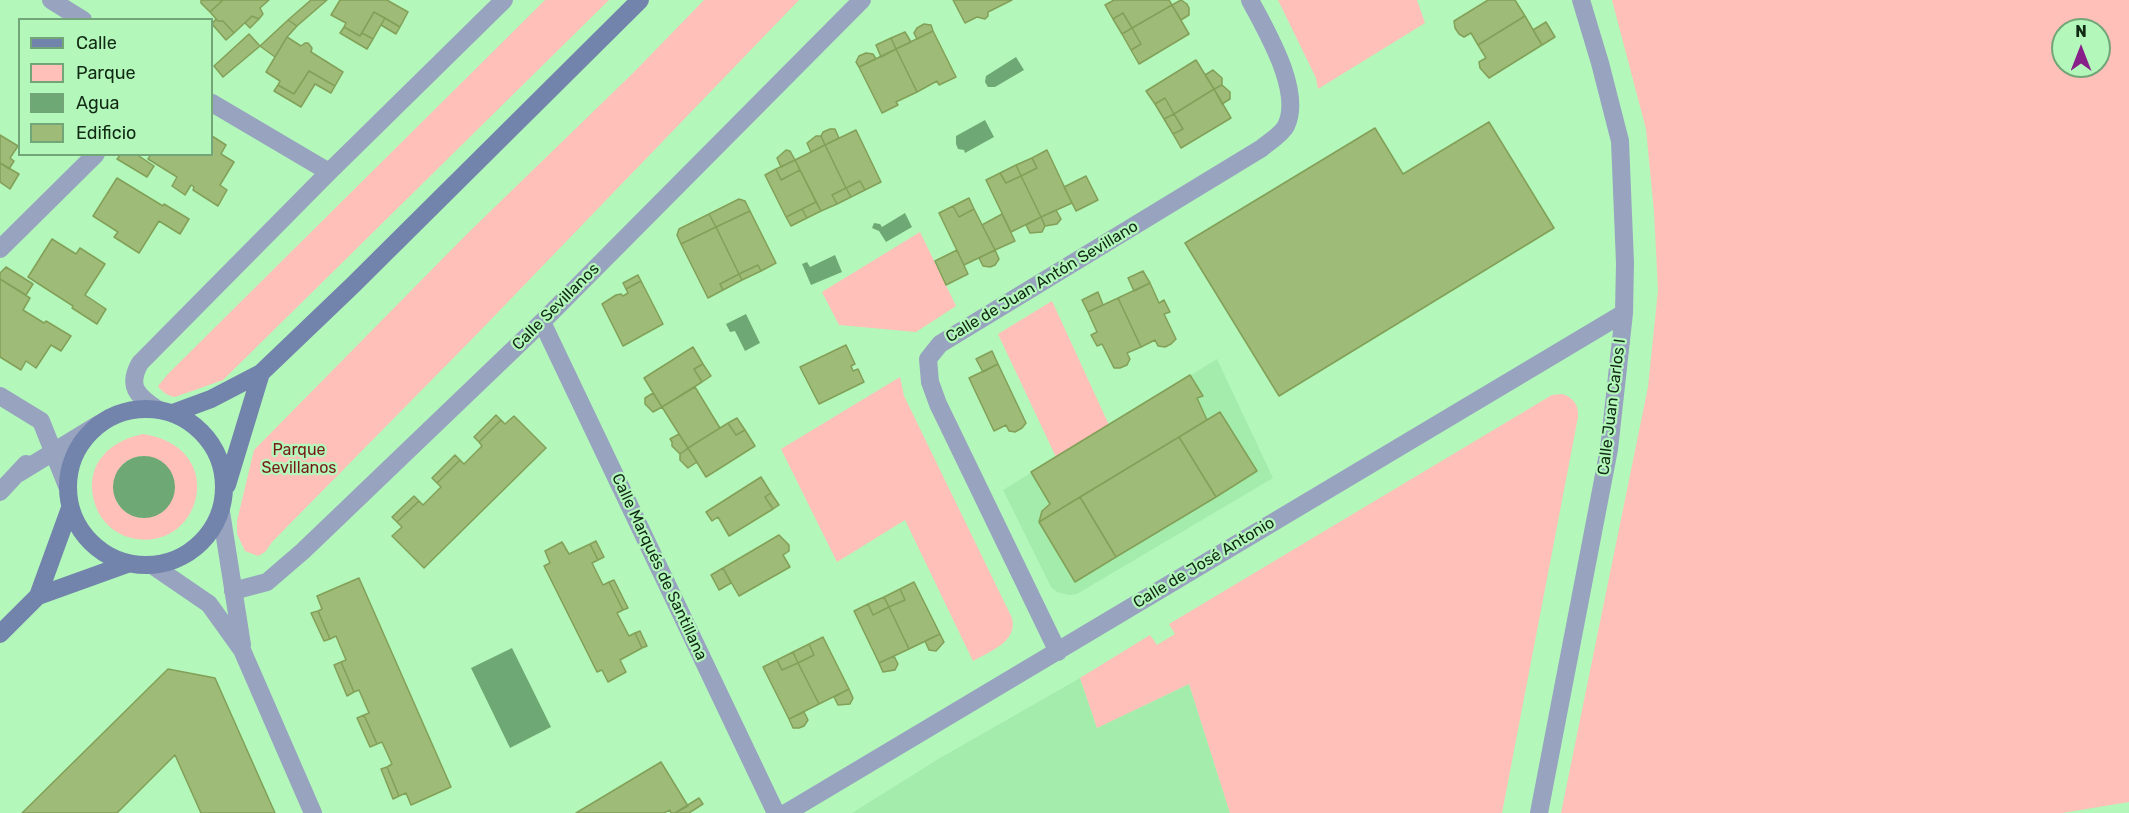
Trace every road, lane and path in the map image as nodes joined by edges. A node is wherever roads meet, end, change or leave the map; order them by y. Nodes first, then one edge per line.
1 (51, 0) edge
2 (504, 0) edge
3 (640, 0) edge
4 (862, 0) edge
5 (1250, 0) edge
6 (1581, 0) edge
7 (79, 18) edge
8 (213, 104) edge
9 (94, 156) edge
10 (329, 172) junction
11 (0, 249) edge
12 (1624, 313) junction
13 (542, 322) junction
14 (261, 373) junction
15 (0, 396) edge
16 (165, 411) junction
17 (41, 422) junction
18 (99, 424) junction
19 (53, 452) junction
20 (19, 473) junction
21 (67, 486) junction
22 (0, 492) edge
23 (225, 492) junction
24 (70, 508) junction
25 (221, 512) junction
26 (127, 564) junction
27 (152, 565) junction
28 (233, 591) junction
29 (38, 596) junction
30 (0, 634) edge
31 (242, 650) junction
32 (1058, 652) junction
33 (313, 813) edge
34 (776, 813) edge
35 (786, 813) edge
36 (1539, 813) edge

1 - 7 street
2 - 10 street
3 - 14 main road
4 - 13 street, Calle Sevillanos
5 - 32 street, Calle de Juan Antón Sevillano
6 - 12 street, Calle Juan Carlos I
8 - 10 street
9 - 11 street
10 - 16 street
12 - 32 street, Calle de José Antonio
12 - 36 street, Calle Juan Carlos I
13 - 28 street, Calle Sevillanos
13 - 34 street, Calle Marqués de Santillana
14 - 16 main road
14 - 23 main road
15 - 17 street
16 - 18 main road
16 - 23 main road
17 - 19 street
17 - 20 street
18 - 19 street
18 - 21 main road
19 - 20 street
19 - 21 street
20 - 22 street
21 - 24 main road
23 - 25 main road
24 - 26 main road
24 - 29 main road
25 - 27 main road
25 - 28 street
26 - 27 main road
26 - 29 main road
27 - 31 street
28 - 31 street
29 - 30 main road
31 - 33 street
32 - 35 street, Calle de José Antonio

